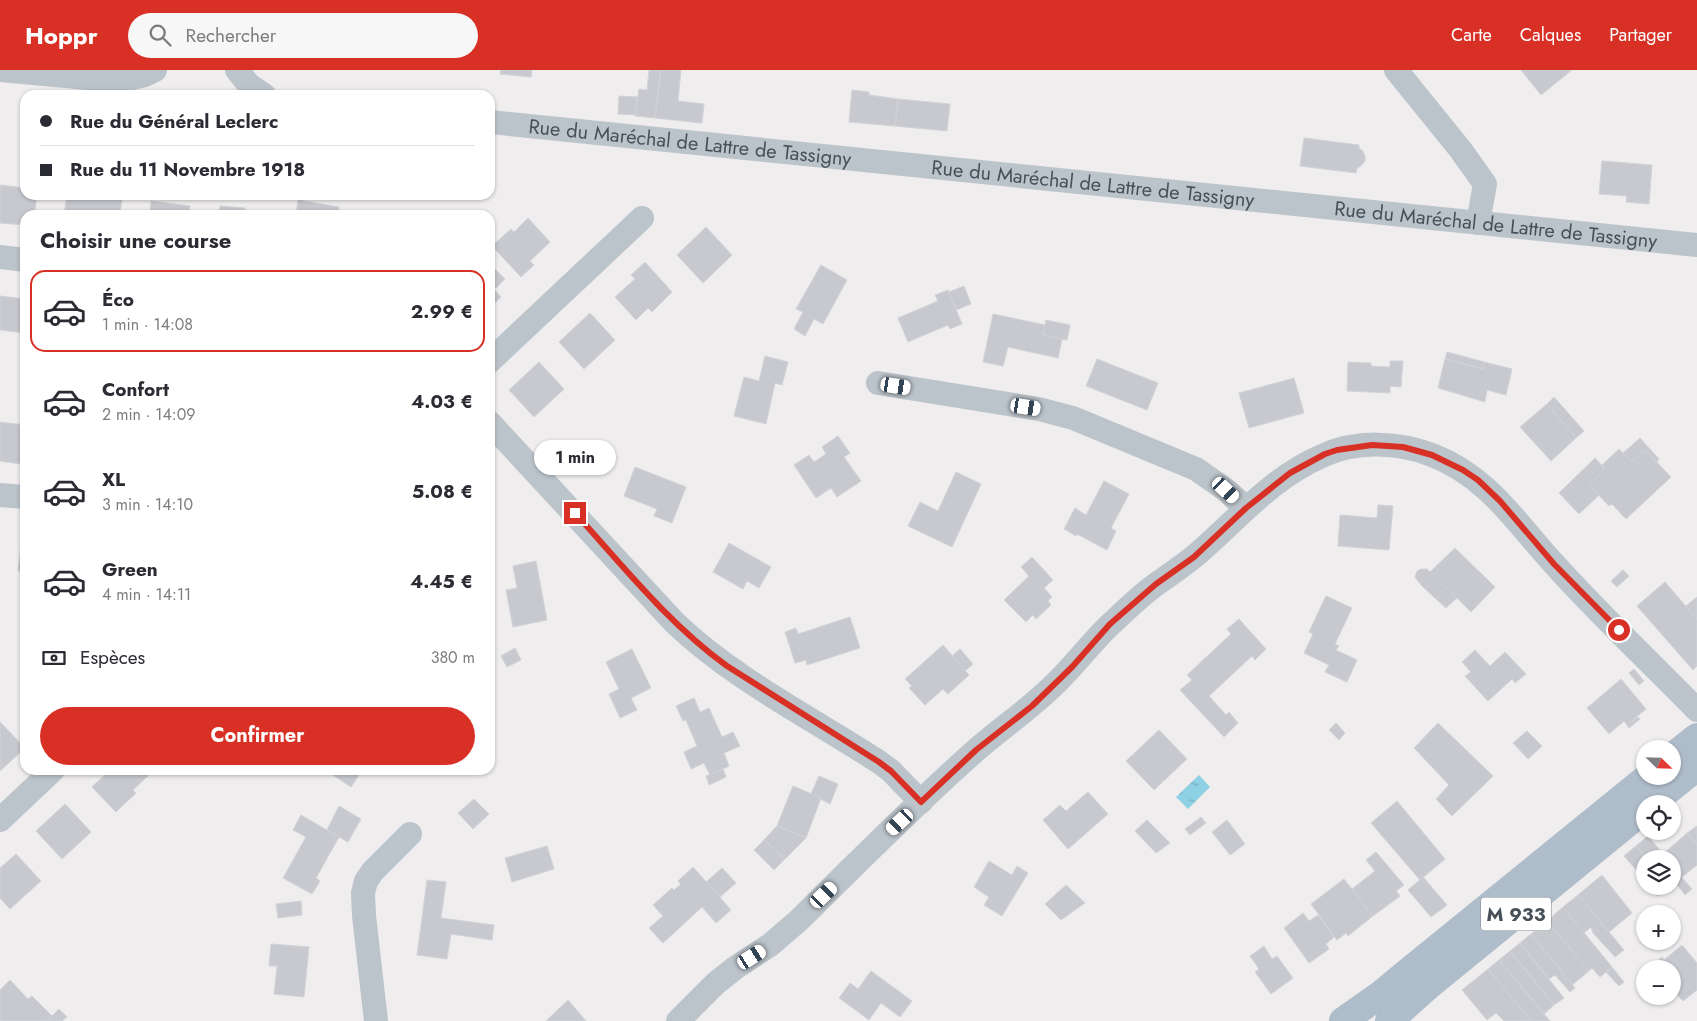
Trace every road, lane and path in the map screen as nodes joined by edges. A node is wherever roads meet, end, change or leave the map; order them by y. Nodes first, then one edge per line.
1 (0, 70) edge
2 (237, 70) edge
3 (1396, 70) edge
4 (150, 73) edge
5 (256, 90) edge
6 (495, 123) edge
7 (642, 218) dead end
8 (1478, 223) junction
9 (1697, 245) edge
10 (0, 257) edge
11 (20, 259) edge
12 (495, 357) edge
13 (878, 383) dead end
14 (495, 428) edge
15 (0, 495) edge
16 (20, 497) edge
17 (1246, 508) junction
18 (1697, 710) edge
19 (1697, 737) edge
20 (1681, 750) edge
21 (1697, 766) edge
22 (48, 775) edge
23 (1638, 785) edge
24 (1662, 795) edge
25 (921, 802) junction
26 (1636, 816) edge
27 (0, 820) edge
28 (410, 834) dead end
29 (376, 1021) edge
30 (678, 1021) edge
31 (1343, 1021) edge
32 (1389, 1021) edge

1 - 4 street
2 - 5 street
3 - 8 street
6 - 8 street, Rue du Maréchal de Lattre de Tassigny
7 - 12 street
8 - 9 street, Rue du Maréchal de Lattre de Tassigny
10 - 11 street
13 - 17 street
14 - 25 street
15 - 16 street
17 - 18 street
17 - 25 street
19 - 20 main road
21 - 24 main road
22 - 27 street
23 - 31 main road, M 933
25 - 30 street
26 - 32 main road, M 933
28 - 29 street

